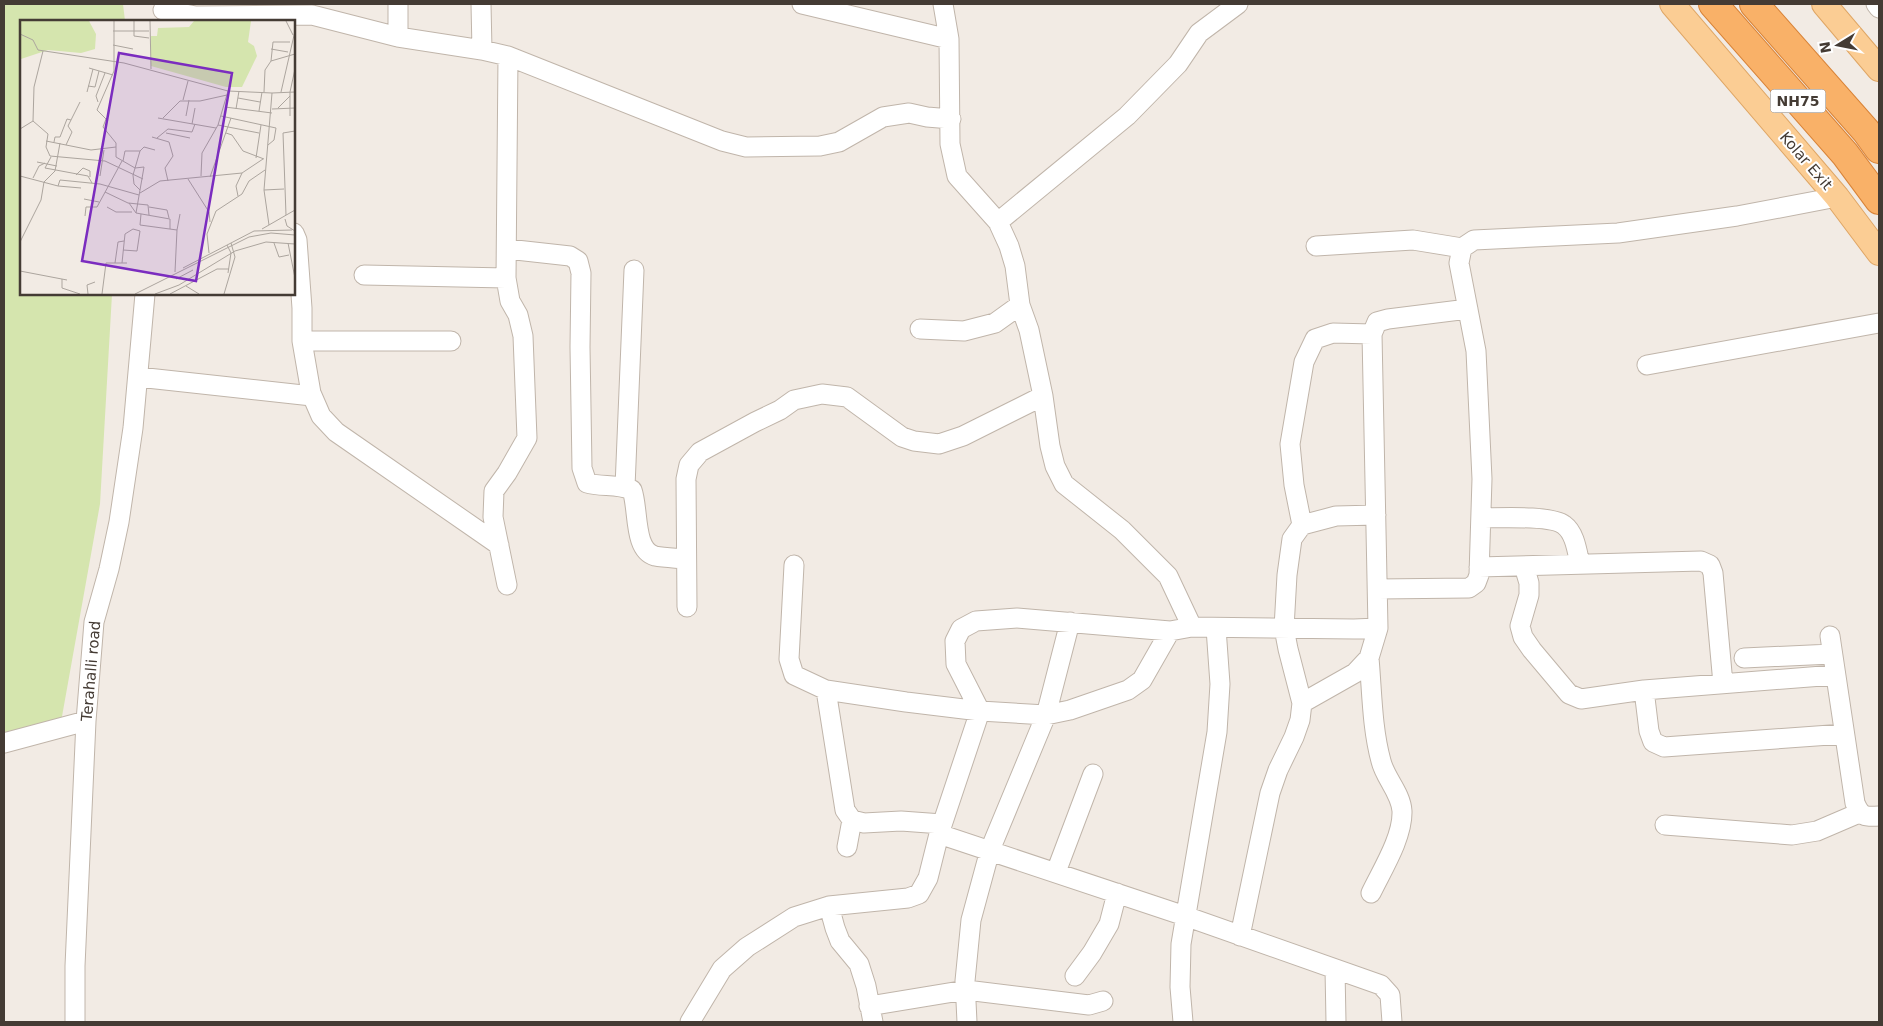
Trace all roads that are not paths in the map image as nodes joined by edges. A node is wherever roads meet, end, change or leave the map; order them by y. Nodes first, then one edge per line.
1 (398, 4) edge
2 (481, 4) edge
3 (802, 4) edge
4 (943, 4) edge
5 (1238, 4) edge
6 (1672, 4) edge
7 (1713, 4) edge
8 (1754, 4) edge
9 (1824, 4) edge
10 (1876, 4) edge
11 (1879, 8) edge
12 (312, 9) edge
13 (163, 12) edge
14 (197, 19) edge
15 (398, 37) junction
16 (949, 39) junction
17 (482, 50) junction
18 (508, 56) junction
19 (1879, 69) edge
20 (951, 119) junction
21 (1879, 149) edge
22 (1837, 197) junction
23 (1879, 200) edge
24 (998, 222) junction
25 (295, 236) edge
26 (1316, 246) dead end
27 (1462, 248) junction
28 (506, 249) junction
29 (1879, 253) edge
30 (634, 270) dead end
31 (364, 275) dead end
32 (506, 278) junction
33 (146, 295) edge
34 (1020, 305) junction
35 (1468, 309) junction
36 (1879, 323) edge
37 (920, 329) dead end
38 (1372, 334) junction
39 (302, 341) junction
40 (452, 341) dead end
41 (1647, 365) dead end
42 (138, 377) junction
43 (312, 396) junction
44 (1043, 396) junction
45 (625, 487) junction
46 (1376, 515) junction
47 (1481, 518) junction
48 (1302, 525) junction
49 (499, 545) junction
50 (686, 559) junction
51 (1580, 564) junction
52 (794, 565) dead end
53 (1524, 566) junction
54 (1480, 567) junction
55 (507, 585) dead end
56 (1378, 589) junction
57 (687, 607) dead end
58 (1070, 622) junction
59 (1192, 627) junction
60 (1216, 628) junction
61 (1284, 628) junction
62 (1378, 628) junction
63 (1170, 631) junction
64 (1369, 658) junction
65 (1744, 658) dead end
66 (1835, 675) junction
67 (1723, 684) junction
68 (826, 690) junction
69 (1644, 690) junction
70 (1302, 704) junction
71 (980, 710) junction
72 (1046, 715) junction
73 (86, 721) junction
74 (1844, 734) junction
75 (4, 743) edge
76 (1093, 774) dead end
77 (1859, 812) junction
78 (1879, 816) edge
79 (852, 820) junction
80 (1665, 825) dead end
81 (940, 829) junction
82 (847, 847) dead end
83 (990, 850) junction
84 (1056, 872) junction
85 (1117, 893) junction
86 (1371, 893) dead end
87 (829, 906) junction
88 (1186, 916) junction
89 (1240, 936) junction
90 (1335, 969) junction
91 (1075, 976) dead end
92 (966, 990) junction
93 (1103, 1001) dead end
94 (871, 1014) edge
95 (75, 1022) edge
96 (690, 1022) edge
97 (967, 1022) edge
98 (1183, 1022) edge
99 (1336, 1022) edge
100 (1392, 1022) edge

1 - 15 street
2 - 17 street
3 - 16 street
4 - 16 street
5 - 24 street
6 - 22 main road, Kolar Exit
7 - 23 highway, NH75
8 - 21 highway, NH75
9 - 19 main road
10 - 11 street
12 - 14 street
12 - 15 street
13 - 14 street
15 - 17 street
16 - 20 street
17 - 18 street
18 - 20 street
18 - 28 street
20 - 24 street
22 - 27 street
22 - 29 main road, Kolar Exit
24 - 34 street
25 - 39 street
26 - 27 street
27 - 35 street
28 - 32 street
28 - 45 street
30 - 45 street
31 - 32 street
32 - 49 street
33 - 42 street, Terahalli road
34 - 37 street
34 - 44 street
35 - 38 street
35 - 47 street
36 - 41 street
38 - 46 street
38 - 48 street
39 - 40 street
39 - 43 street
42 - 43 street
42 - 73 street, Terahalli road
43 - 49 street
44 - 50 street
44 - 59 street
45 - 50 street
46 - 48 street
46 - 56 street
47 - 51 street
47 - 54 street
48 - 61 street
49 - 55 street
50 - 57 street
51 - 53 street
51 - 67 street
52 - 68 street
53 - 54 street
53 - 69 street
54 - 56 street
56 - 62 street
58 - 63 street
58 - 71 street
58 - 72 street
59 - 60 street
59 - 63 street
60 - 61 street
60 - 88 street
61 - 62 street
61 - 70 street
62 - 64 street
63 - 72 street
64 - 70 street
64 - 86 street
65 - 66 street
66 - 67 street
66 - 74 street
67 - 69 street
68 - 71 street
68 - 79 street
69 - 74 street
70 - 89 street
71 - 72 street
71 - 81 street
72 - 83 street
73 - 75 street
73 - 95 street, Terahalli road
74 - 77 street
76 - 84 street
77 - 78 street
77 - 80 street
79 - 81 street
79 - 82 street
81 - 83 street
81 - 87 street
83 - 84 street
83 - 92 street
84 - 85 street
85 - 88 street
85 - 91 street
87 - 94 street
87 - 96 street
88 - 89 street
88 - 98 street
89 - 90 street
90 - 99 street
90 - 100 street
92 - 93 street
92 - 94 street
92 - 97 street

